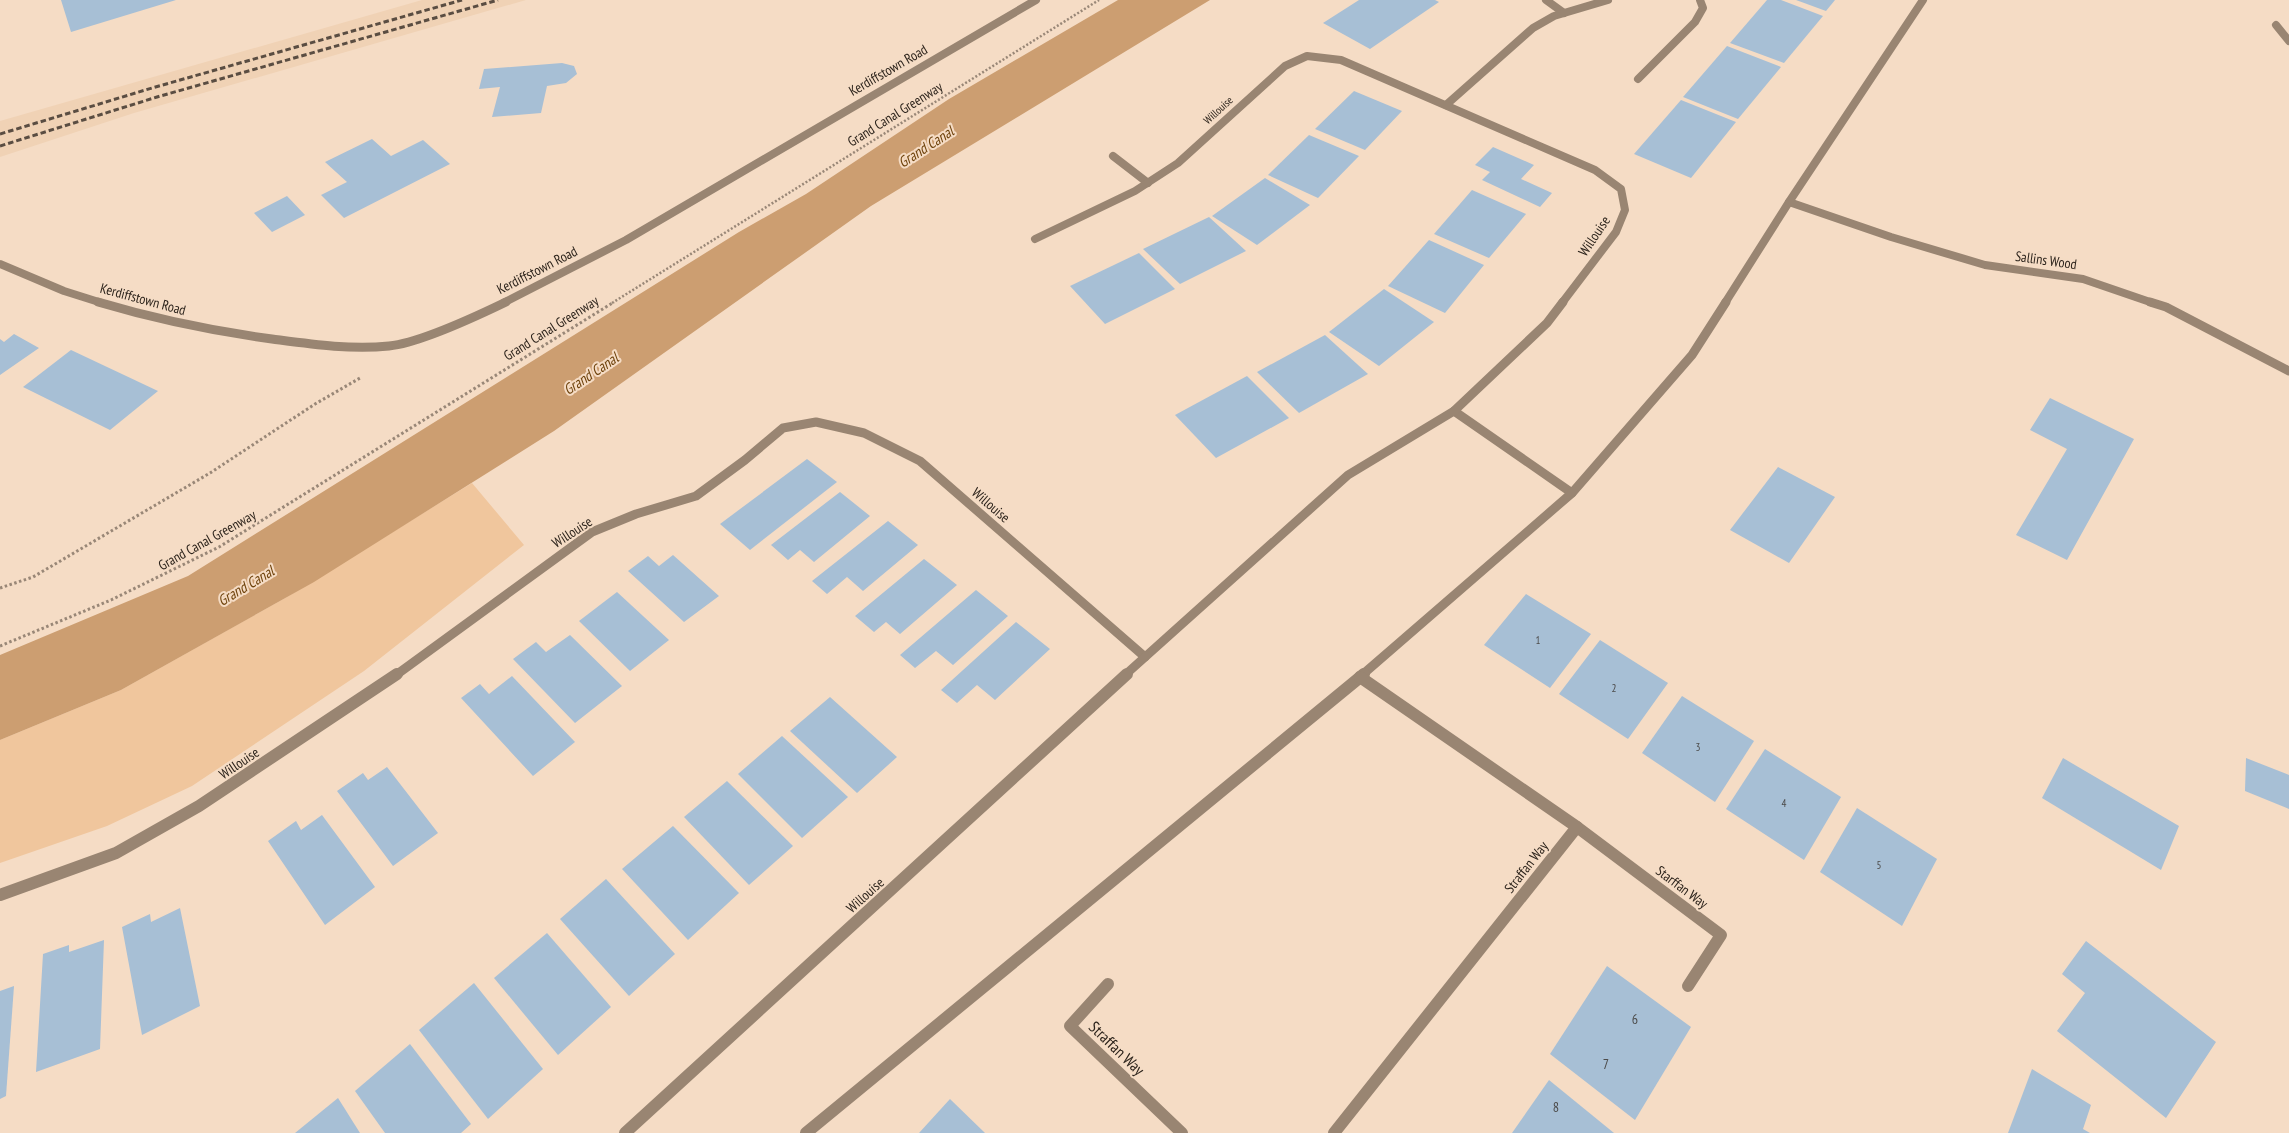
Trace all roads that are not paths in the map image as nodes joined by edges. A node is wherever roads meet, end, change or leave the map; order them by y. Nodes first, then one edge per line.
1 (1036, 0) edge
2 (1546, 0) edge
3 (1608, 0) edge
4 (1923, 0) edge
5 (1702, 1) edge
6 (1564, 13) junction
7 (2276, 25) dead end
8 (2289, 40) edge
9 (1638, 79) dead end
10 (1446, 105) junction
11 (1113, 156) dead end
12 (1148, 183) junction
13 (1789, 202) junction
14 (1035, 239) dead end
15 (0, 264) edge
16 (2289, 371) edge
17 (1454, 411) junction
18 (1572, 493) junction
19 (1145, 657) junction
20 (1360, 677) junction
21 (1577, 827) junction
22 (0, 895) edge
23 (1108, 984) dead end
24 (1688, 986) dead end
25 (625, 1133) edge
26 (806, 1133) edge
27 (1182, 1133) edge
28 (1334, 1133) edge

1 - 15 street, Kerdiffstown Road
2 - 6 street
3 - 6 street
4 - 13 street
5 - 9 street
6 - 10 street
7 - 8 street
10 - 12 street, Willouise
10 - 17 street, Willouise
11 - 12 street
12 - 14 street, Willouise
13 - 16 street, Sallins Wood
13 - 18 street
17 - 18 street
17 - 19 street, Willouise
18 - 20 street
19 - 22 street, Willouise
19 - 25 street, Willouise
20 - 21 street
20 - 26 street
21 - 24 street, Starffan Way
21 - 28 street, Straffan Way
23 - 27 street, Straffan Way

